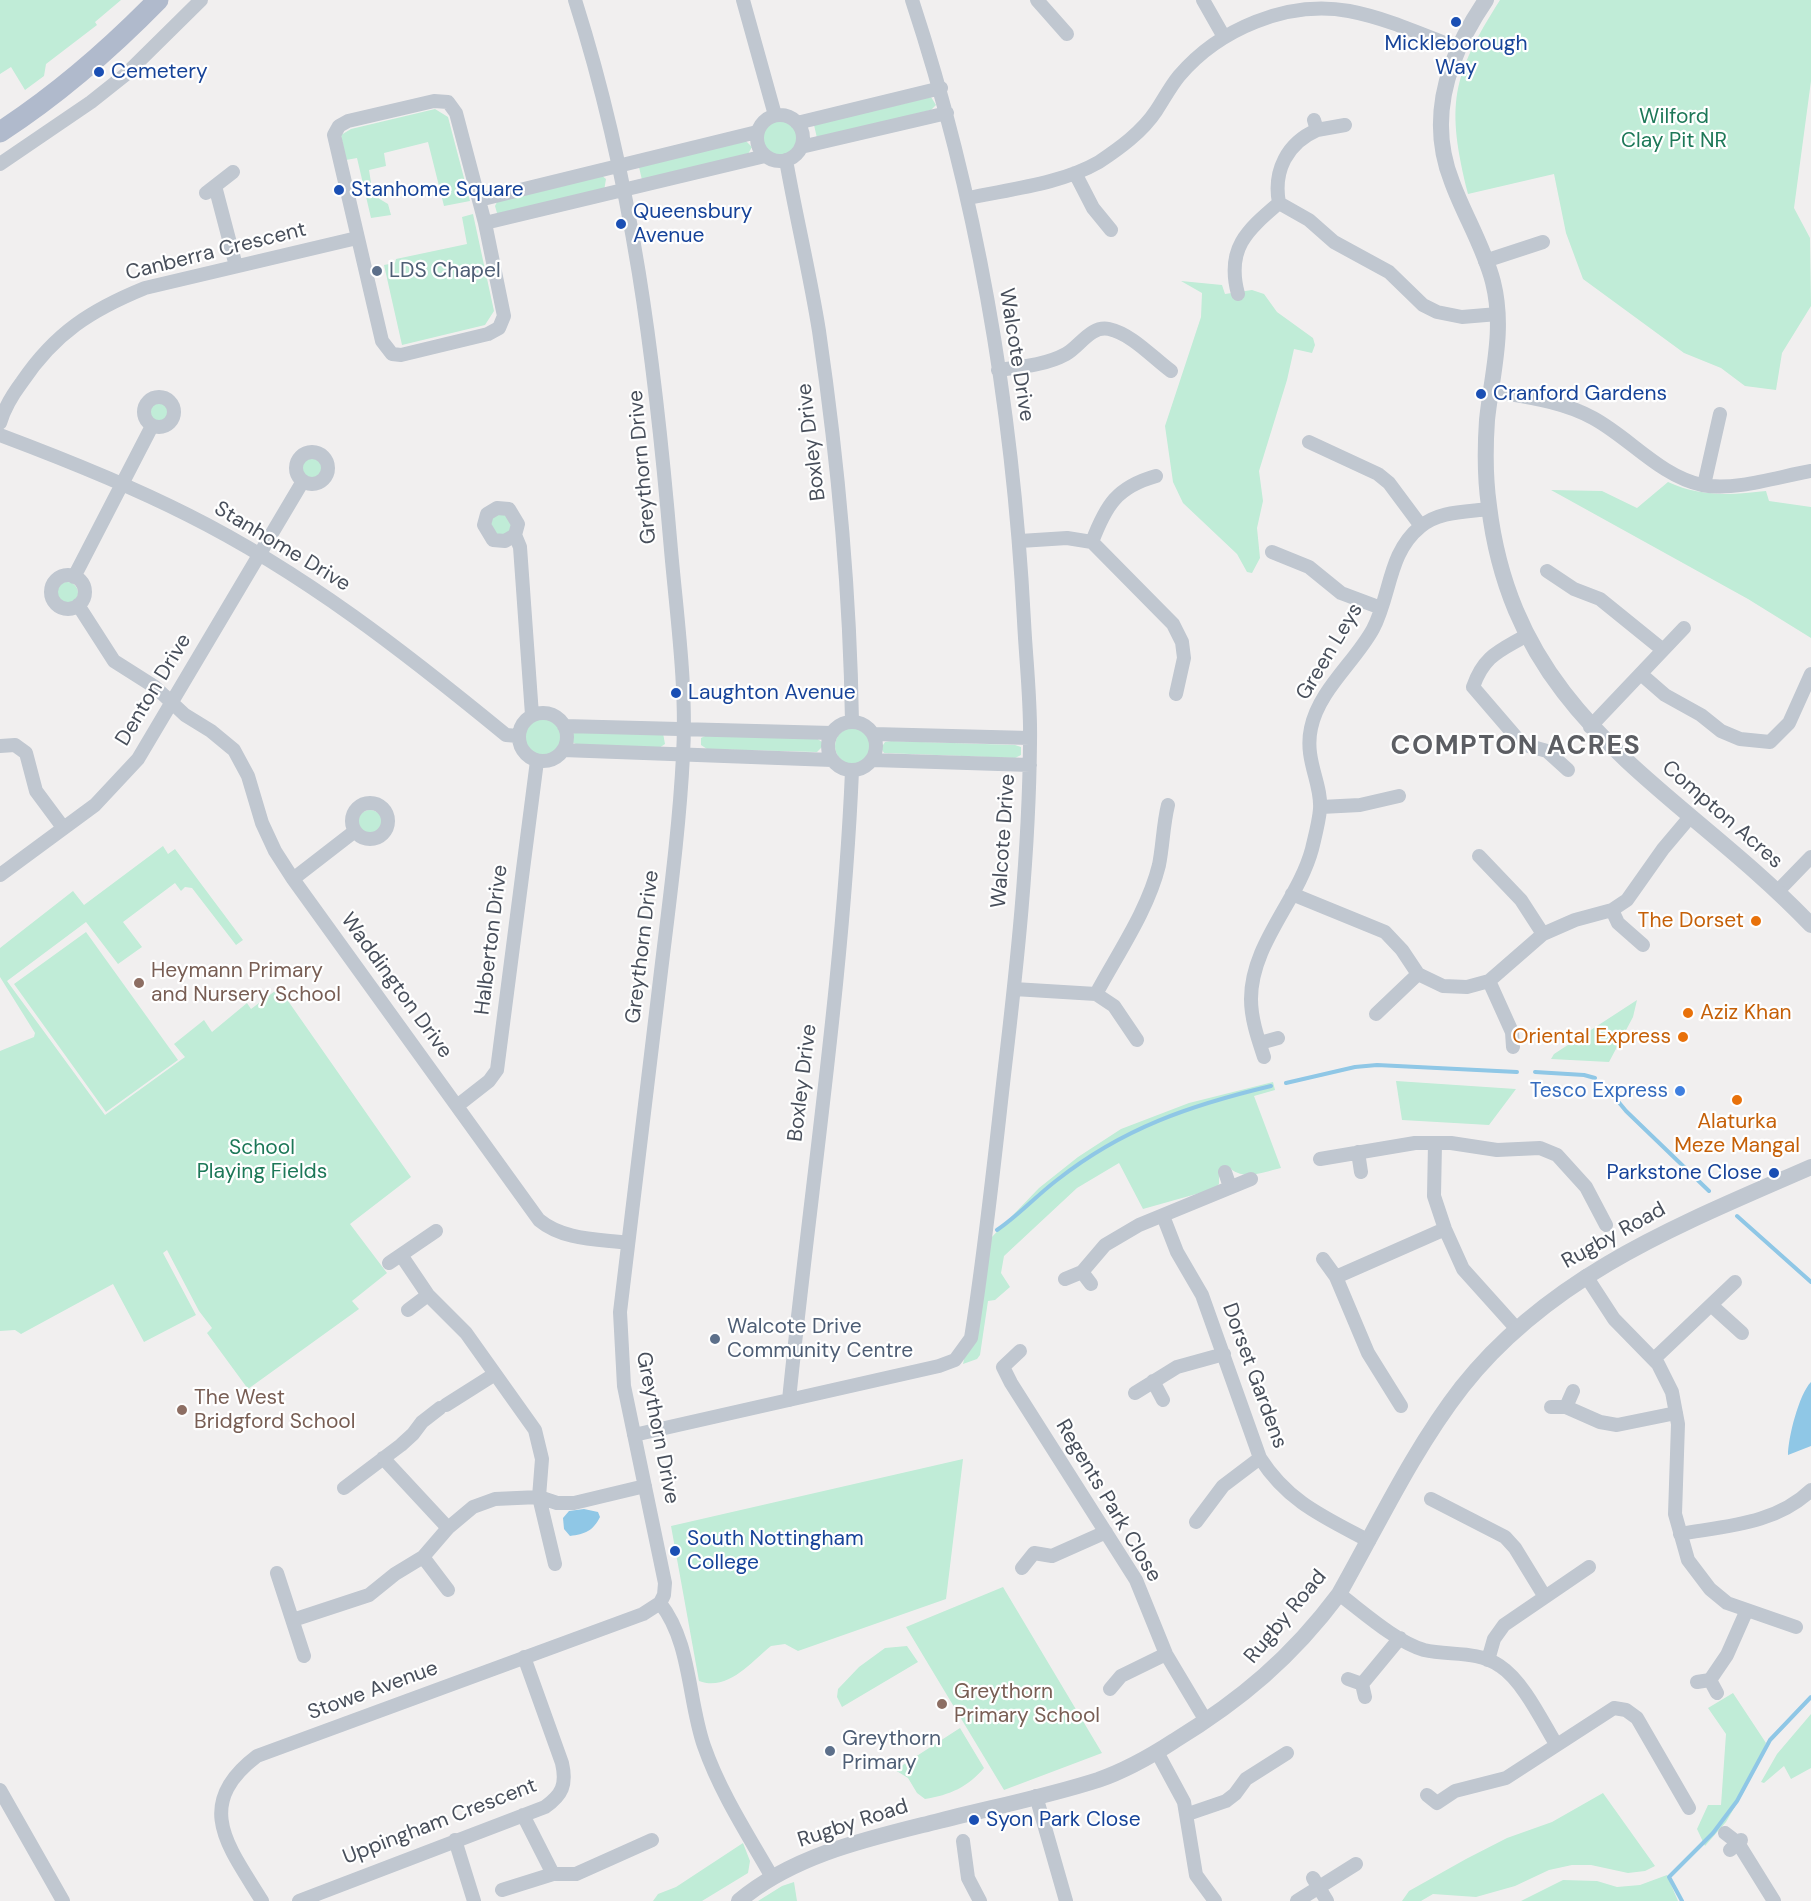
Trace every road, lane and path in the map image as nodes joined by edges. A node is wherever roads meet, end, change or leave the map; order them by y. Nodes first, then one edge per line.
1 (158, 0) edge
2 (201, 0) edge
3 (575, 0) edge
4 (743, 0) edge
5 (912, 0) edge
6 (1037, 0) edge
7 (1203, 0) edge
8 (1486, 0) edge
9 (1348, 5) edge
10 (1067, 34) dead end
11 (1224, 37) junction
12 (1457, 48) junction
13 (940, 88) junction
14 (947, 112) junction
15 (775, 115) junction
16 (797, 123) junction
17 (1345, 125) dead end
18 (0, 132) edge
19 (757, 132) junction
20 (801, 147) junction
21 (765, 156) junction
22 (786, 160) junction
23 (0, 164) edge
24 (620, 166) junction
25 (233, 172) dead end
26 (1075, 173) junction
27 (626, 189) junction
28 (968, 198) junction
29 (479, 200) junction
30 (1279, 203) junction
31 (485, 223) junction
32 (1111, 230) dead end
33 (357, 238) junction
34 (1543, 242) dead end
35 (1485, 261) junction
36 (236, 266) junction
37 (1238, 294) dead end
38 (1498, 315) junction
39 (998, 370) junction
40 (1171, 371) dead end
41 (1492, 391) junction
42 (1720, 414) dead end
43 (0, 423) edge
44 (152, 426) dead end
45 (0, 435) edge
46 (1309, 442) dead end
47 (1811, 471) edge
48 (1156, 476) dead end
49 (303, 481) dead end
50 (122, 484) junction
51 (1704, 485) junction
52 (1489, 509) junction
53 (1421, 526) junction
54 (515, 535) dead end
55 (1020, 541) junction
56 (1092, 542) junction
57 (1272, 552) dead end
58 (257, 555) junction
59 (1547, 571) dead end
60 (74, 577) junction
61 (78, 605) junction
62 (1381, 608) junction
63 (1684, 628) dead end
64 (1527, 635) junction
65 (1663, 650) junction
66 (1811, 674) edge
67 (1642, 675) junction
68 (1173, 685) dead end
69 (172, 703) junction
70 (532, 715) junction
71 (852, 722) junction
72 (564, 726) junction
73 (1590, 727) junction
74 (684, 729) junction
75 (832, 733) junction
76 (873, 734) junction
77 (518, 735) junction
78 (1030, 738) junction
79 (0, 746) edge
80 (563, 750) junction
81 (684, 754) junction
82 (832, 760) junction
83 (873, 760) junction
84 (537, 761) junction
85 (1030, 765) junction
86 (1568, 770) dead end
87 (852, 771) junction
88 (1400, 796) dead end
89 (1169, 807) dead end
90 (1321, 807) junction
91 (1690, 817) junction
92 (62, 826) junction
93 (356, 831) dead end
94 (1479, 856) dead end
95 (1811, 857) edge
96 (0, 874) edge
97 (293, 879) junction
98 (1777, 892) junction
99 (1292, 894) junction
100 (1612, 910) junction
101 (1811, 926) edge
102 (1543, 933) junction
103 (1643, 945) dead end
104 (1418, 974) junction
105 (1489, 981) junction
106 (1014, 989) junction
107 (1096, 994) junction
108 (1376, 1014) dead end
109 (1278, 1038) dead end
110 (1137, 1040) dead end
111 (1513, 1047) dead end
112 (457, 1106) junction
113 (1435, 1143) junction
114 (1358, 1152) junction
115 (1320, 1159) dead end
116 (1811, 1167) edge
117 (1225, 1172) dead end
118 (1361, 1172) dead end
119 (1251, 1179) dead end
120 (1230, 1187) junction
121 (1163, 1216) junction
122 (1606, 1225) dead end
123 (1445, 1229) junction
124 (436, 1231) dead end
125 (628, 1243) junction
126 (1323, 1259) dead end
127 (1082, 1272) junction
128 (1586, 1276) junction
129 (1336, 1277) junction
130 (1065, 1279) dead end
131 (1735, 1282) dead end
132 (1091, 1284) dead end
133 (428, 1295) junction
134 (1712, 1305) junction
135 (408, 1310) dead end
136 (1516, 1328) junction
137 (1742, 1333) dead end
138 (1020, 1351) dead end
139 (1224, 1354) junction
140 (1654, 1359) junction
141 (495, 1374) junction
142 (1153, 1381) junction
143 (1573, 1391) dead end
144 (1136, 1393) dead end
145 (789, 1400) junction
146 (1163, 1400) dead end
147 (1401, 1406) dead end
148 (1551, 1407) dead end
149 (1566, 1407) junction
150 (1676, 1413) junction
151 (634, 1436) junction
152 (383, 1458) junction
153 (1260, 1458) junction
154 (645, 1486) junction
155 (344, 1488) dead end
156 (1811, 1490) edge
157 (539, 1497) junction
158 (1431, 1499) dead end
159 (1196, 1522) dead end
160 (448, 1528) junction
161 (1106, 1532) junction
162 (1680, 1534) junction
163 (1369, 1541) junction
164 (423, 1557) junction
165 (555, 1564) dead end
166 (1589, 1567) dead end
167 (1022, 1568) dead end
168 (277, 1573) dead end
169 (448, 1590) dead end
170 (1339, 1594) junction
171 (1545, 1597) junction
172 (660, 1603) junction
173 (1746, 1612) junction
174 (293, 1620) junction
175 (1796, 1627) dead end
176 (1400, 1638) junction
177 (1166, 1654) junction
178 (304, 1656) dead end
179 (524, 1657) junction
180 (1488, 1660) junction
181 (1348, 1679) dead end
182 (1110, 1689) dead end
183 (1717, 1693) dead end
184 (1206, 1722) junction
185 (1556, 1744) junction
186 (1156, 1752) junction
187 (1287, 1753) dead end
188 (0, 1790) edge
189 (1427, 1795) dead end
190 (1036, 1796) junction
191 (1689, 1808) dead end
192 (1188, 1814) junction
193 (523, 1815) junction
194 (1725, 1833) dead end
195 (455, 1840) junction
196 (652, 1840) dead end
197 (968, 1845) dead end
198 (1356, 1864) dead end
199 (553, 1874) junction
200 (772, 1877) junction
201 (1316, 1883) junction
202 (502, 1890) dead end
203 (63, 1901) edge
204 (262, 1901) edge
205 (299, 1901) edge
206 (474, 1901) edge
207 (739, 1901) edge
208 (980, 1901) edge
209 (1066, 1901) edge
210 (1215, 1901) edge
211 (1297, 1901) edge
212 (1327, 1901) edge
213 (1774, 1901) edge

1 - 18 main road
2 - 23 street
3 - 24 street, Greythorn Drive
4 - 15 street
5 - 13 street, Walcote Drive
6 - 10 street
7 - 11 street
8 - 12 street, Compton Acres
9 - 11 street
9 - 12 street
11 - 26 street
12 - 35 street, Compton Acres
13 - 14 street, Walcote Drive
13 - 16 street
14 - 20 street
14 - 28 street, Walcote Drive
15 - 16 street
15 - 19 street
16 - 20 street
17 - 30 street
19 - 21 street
19 - 24 street
20 - 22 street
21 - 22 street
21 - 27 street
22 - 71 street, Boxley Drive
24 - 27 street, Greythorn Drive
24 - 29 street
25 - 36 street
26 - 28 street
26 - 32 street
27 - 31 street
27 - 74 street, Greythorn Drive
28 - 39 street, Walcote Drive
29 - 31 street
29 - 33 street
30 - 37 street
30 - 38 street
31 - 33 street
33 - 36 street, Canberra Crescent
34 - 35 street
35 - 38 street, Compton Acres
36 - 43 street, Canberra Crescent
38 - 41 street, Compton Acres
39 - 40 street
39 - 55 street, Walcote Drive
41 - 51 street
41 - 52 street, Compton Acres
42 - 51 street
44 - 50 street
45 - 50 street, Stanhome Drive
46 - 53 street
47 - 51 street
48 - 56 street
49 - 58 street, Denton Drive
50 - 58 street, Stanhome Drive
50 - 60 street
52 - 53 street, Green Leys
52 - 64 street, Compton Acres
53 - 62 street, Green Leys
54 - 70 street
55 - 56 street
55 - 78 street, Walcote Drive
56 - 68 street
57 - 62 street
58 - 69 street, Denton Drive
58 - 77 street, Stanhome Drive
59 - 65 street
60 - 61 street
60 - 61 street
61 - 69 street, Waddington Drive
62 - 90 street, Green Leys
63 - 65 street
64 - 73 street, Compton Acres
64 - 86 street
65 - 67 street
66 - 67 street
67 - 73 street
69 - 92 street, Denton Drive
69 - 97 street, Waddington Drive
70 - 72 street
70 - 77 street
71 - 75 street
71 - 76 street
72 - 74 street
72 - 80 street
73 - 91 street, Compton Acres
74 - 75 street
74 - 81 street, Greythorn Drive
75 - 82 street
76 - 78 street
76 - 83 street
77 - 84 street
78 - 85 street, Walcote Drive
79 - 92 street
80 - 81 street
80 - 84 street
81 - 82 street
81 - 125 street, Greythorn Drive
82 - 87 street
83 - 85 street
83 - 87 street
84 - 112 street, Halberton Drive
85 - 106 street, Walcote Drive
87 - 145 street, Boxley Drive
88 - 90 street
89 - 107 street
90 - 99 street, Green Leys
91 - 98 street, Compton Acres
91 - 100 street
92 - 96 street, Denton Drive
93 - 97 street
94 - 102 street
95 - 98 street
97 - 112 street, Waddington Drive
98 - 101 street, Compton Acres
99 - 104 street
99 - 109 street, Green Leys
100 - 102 street
100 - 103 street
102 - 105 street
104 - 105 street
104 - 108 street
105 - 111 street
106 - 107 street
106 - 145 street, Walcote Drive
107 - 110 street
112 - 125 street, Waddington Drive
113 - 114 street
113 - 122 street
113 - 123 street
114 - 115 street
114 - 118 street
116 - 128 street, Rugby Road
117 - 120 street
119 - 120 street
120 - 121 street
121 - 127 street
121 - 139 street, Dorset Gardens
123 - 129 street
123 - 136 street
124 - 133 street
125 - 151 street, Greythorn Drive
126 - 129 street
127 - 130 street
127 - 132 street
128 - 136 street, Rugby Road
128 - 140 street
129 - 147 street
131 - 134 street
133 - 135 street
133 - 141 street
134 - 137 street
134 - 140 street
136 - 163 street, Rugby Road
138 - 161 street, Regents Park Close
139 - 142 street
139 - 153 street, Dorset Gardens
140 - 150 street
141 - 152 street
141 - 157 street
142 - 144 street
142 - 146 street
143 - 149 street
145 - 151 street, Walcote Drive
148 - 149 street
149 - 150 street
150 - 162 street
151 - 154 street, Greythorn Drive
152 - 155 street
152 - 160 street
153 - 159 street
153 - 163 street, Dorset Gardens
154 - 157 street
154 - 172 street, Greythorn Drive
156 - 162 street
157 - 160 street
157 - 165 street
158 - 171 street
160 - 164 street
161 - 167 street
161 - 177 street, Regents Park Close
162 - 173 street
163 - 170 street, Rugby Road
164 - 169 street
164 - 174 street
166 - 171 street
168 - 174 street
170 - 176 street
170 - 184 street, Rugby Road
171 - 180 street
172 - 179 street, Stowe Avenue
172 - 200 street
173 - 175 street
173 - 183 street
174 - 178 street
176 - 180 street
176 - 181 street
177 - 182 street
177 - 184 street, Regents Park Close
179 - 193 street, Uppingham Crescent
179 - 204 street, Stowe Avenue
180 - 185 street
184 - 186 street, Rugby Road
185 - 189 street
185 - 191 street
186 - 190 street, Rugby Road
186 - 192 street
187 - 192 street
188 - 203 street
190 - 200 street, Rugby Road
190 - 209 street
192 - 210 street
193 - 195 street, Uppingham Crescent
193 - 199 street
194 - 213 street
195 - 205 street, Uppingham Crescent
195 - 206 street
196 - 199 street
197 - 208 street
198 - 201 street
199 - 202 street
200 - 207 street, Rugby Road
201 - 211 street
201 - 212 street

